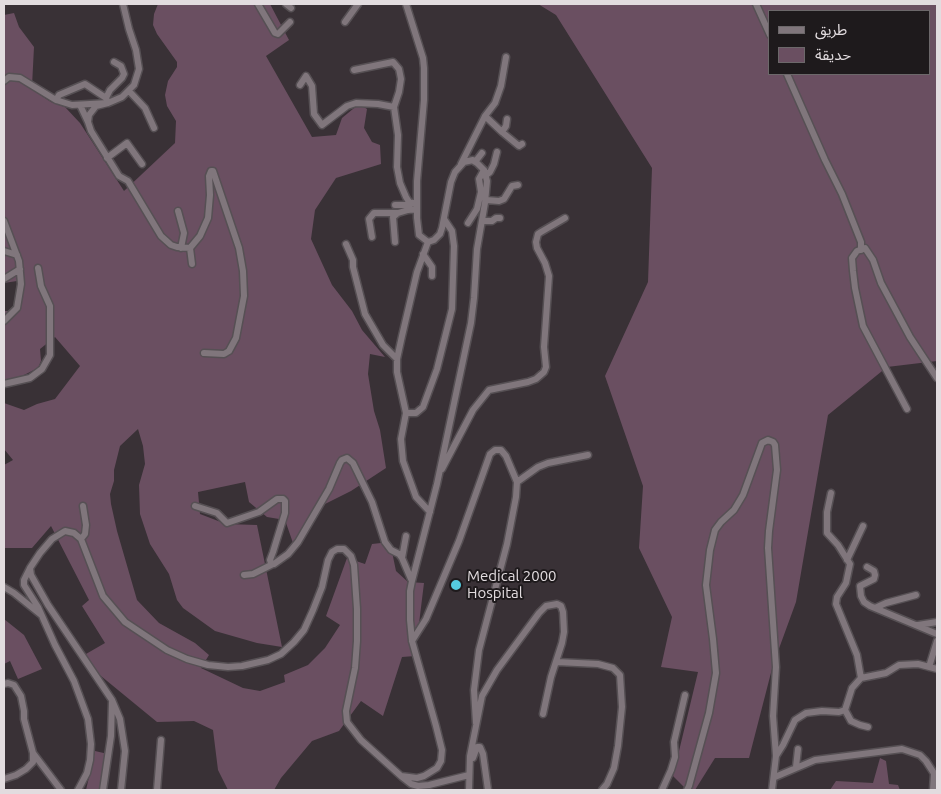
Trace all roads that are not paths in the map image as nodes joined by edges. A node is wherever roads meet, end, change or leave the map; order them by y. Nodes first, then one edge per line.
1 (123, 4) edge
2 (258, 4) edge
3 (358, 4) edge
4 (406, 4) edge
5 (756, 4) edge
6 (290, 22) dead end
7 (345, 22) dead end
8 (768, 31) edge
9 (506, 57) dead end
10 (114, 62) dead end
11 (354, 70) dead end
12 (787, 75) edge
13 (4, 81) edge
14 (300, 85) dead end
15 (112, 89) junction
16 (95, 91) junction
17 (129, 91) junction
18 (56, 100) junction
19 (107, 100) junction
20 (80, 105) junction
21 (394, 107) junction
22 (485, 116) junction
23 (507, 119) dead end
24 (88, 122) junction
25 (154, 128) dead end
26 (502, 132) junction
27 (522, 144) dead end
28 (497, 152) dead end
29 (482, 153) dead end
30 (107, 158) junction
31 (475, 162) junction
32 (142, 164) dead end
33 (458, 169) junction
34 (484, 172) junction
35 (518, 185) dead end
36 (486, 200) junction
37 (394, 205) dead end
38 (416, 205) junction
39 (178, 211) dead end
40 (398, 213) junction
41 (500, 218) dead end
42 (566, 218) dead end
43 (444, 219) junction
44 (4, 221) edge
45 (482, 221) junction
46 (468, 223) dead end
47 (372, 236) dead end
48 (395, 242) dead end
49 (428, 242) junction
50 (346, 244) dead end
51 (181, 248) junction
52 (190, 248) junction
53 (861, 250) junction
54 (4, 251) edge
55 (423, 254) junction
56 (16, 255) junction
57 (192, 264) dead end
58 (20, 268) junction
59 (38, 268) dead end
60 (432, 276) dead end
61 (4, 279) edge
62 (4, 321) edge
63 (204, 352) dead end
64 (397, 359) junction
65 (937, 378) edge
66 (4, 384) edge
67 (907, 409) dead end
68 (406, 413) junction
69 (588, 455) dead end
70 (439, 474) junction
71 (517, 482) junction
72 (831, 494) dead end
73 (84, 506) dead end
74 (195, 506) dead end
75 (430, 512) junction
76 (863, 526) dead end
77 (406, 536) dead end
78 (81, 539) junction
79 (402, 558) junction
80 (847, 560) junction
81 (273, 564) junction
82 (867, 567) dead end
83 (30, 568) junction
84 (244, 575) dead end
85 (412, 581) junction
86 (4, 587) edge
87 (916, 595) dead end
88 (875, 608) junction
89 (41, 614) junction
90 (937, 622) edge
91 (918, 626) junction
92 (937, 634) edge
93 (412, 641) junction
94 (937, 641) edge
95 (557, 662) junction
96 (929, 667) junction
97 (937, 669) edge
98 (861, 678) junction
99 (4, 684) edge
100 (685, 695) dead end
101 (112, 700) junction
102 (845, 710) junction
103 (543, 714) dead end
104 (476, 724) junction
105 (868, 727) dead end
106 (161, 740) dead end
107 (798, 749) dead end
108 (33, 753) junction
109 (776, 756) junction
110 (796, 767) junction
111 (469, 773) junction
112 (401, 776) junction
113 (936, 776) edge
114 (775, 777) junction
115 (4, 779) edge
116 (61, 790) edge
117 (78, 790) edge
118 (103, 790) edge
119 (121, 790) edge
120 (157, 790) edge
121 (468, 790) edge
122 (488, 790) edge
123 (602, 790) edge
124 (662, 790) edge
125 (687, 790) edge
126 (772, 790) edge
127 (933, 790) edge

1 - 17 street
2 - 6 street
3 - 7 street
4 - 38 street
5 - 8 street
9 - 22 street
10 - 15 street
11 - 21 street
12 - 53 street
13 - 18 street
14 - 21 street
15 - 16 street
15 - 19 street
16 - 18 street
16 - 19 street
17 - 19 street
17 - 25 street
18 - 20 street
19 - 20 street
19 - 24 street
20 - 24 street
21 - 38 street
22 - 26 street
22 - 33 street
23 - 26 street
24 - 30 street
26 - 27 street
28 - 34 street
29 - 31 street
30 - 32 street
30 - 51 street
31 - 33 street
31 - 34 street
33 - 43 street
34 - 36 street
34 - 46 street
35 - 36 street
36 - 45 street
37 - 38 street
38 - 40 street
38 - 49 street
39 - 51 street
40 - 47 street
40 - 48 street
41 - 45 street
42 - 70 street
43 - 49 street
43 - 68 street
44 - 56 street
45 - 70 street
49 - 55 street
50 - 64 street
51 - 52 street
52 - 57 street
52 - 63 street
53 - 65 street
53 - 67 street
54 - 56 street
55 - 60 street
55 - 64 street
56 - 58 street
58 - 61 street
58 - 62 street
59 - 66 street
64 - 68 street
68 - 75 street
69 - 71 street
70 - 75 street
71 - 93 street
71 - 104 street
72 - 80 street
73 - 78 street
74 - 81 street
75 - 85 street
76 - 80 street
77 - 79 street
78 - 83 street
78 - 112 street
79 - 81 street
79 - 85 street
80 - 98 street
81 - 84 street
82 - 88 street
83 - 89 street
83 - 101 street
85 - 93 street
86 - 89 street
87 - 88 street
88 - 91 street
89 - 117 street
90 - 91 street
91 - 92 street
93 - 112 street
94 - 96 street
95 - 103 street
95 - 104 street
95 - 123 street
96 - 97 street
96 - 98 street
98 - 102 street
99 - 108 street
100 - 124 street
101 - 118 street
101 - 119 street
102 - 105 street
102 - 109 street
104 - 111 street
106 - 120 street
107 - 110 street
108 - 115 street
108 - 116 street
109 - 114 street
109 - 125 street
110 - 113 street
110 - 114 street
111 - 112 street
111 - 121 street
111 - 122 street
113 - 127 street
114 - 126 street

